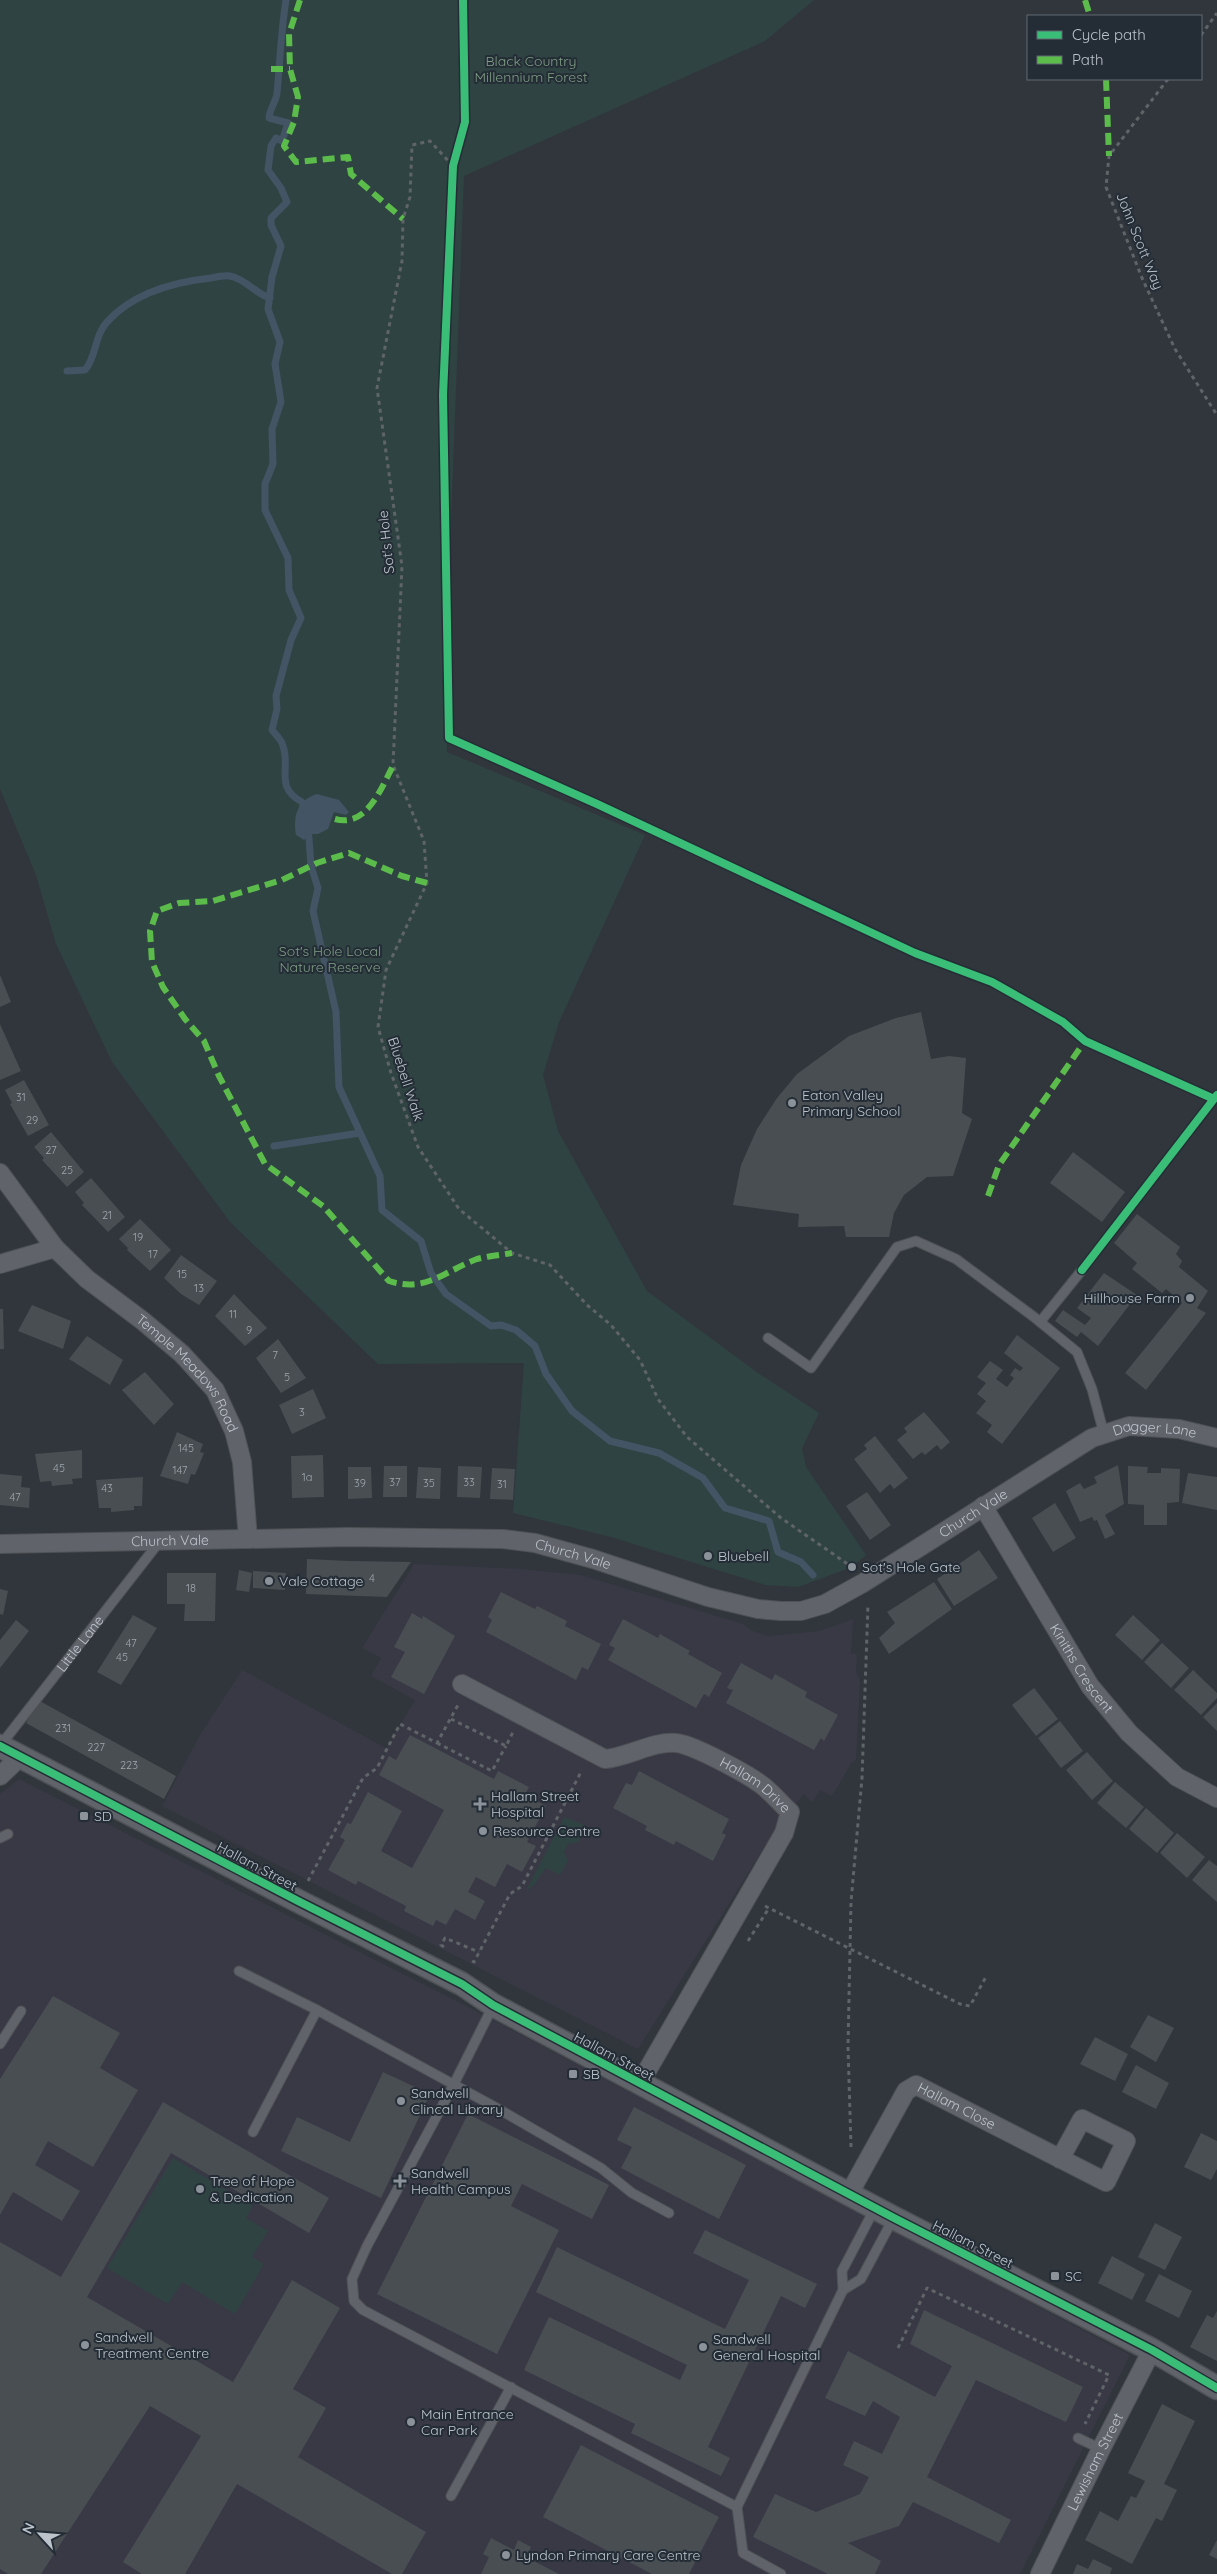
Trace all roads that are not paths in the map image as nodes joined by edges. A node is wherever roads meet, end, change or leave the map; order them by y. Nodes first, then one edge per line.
1 (0, 1173) edge
2 (55, 1248) junction
3 (0, 1264) edge
4 (1082, 1270) dead end
5 (1040, 1322) junction
6 (768, 1338) dead end
7 (1098, 1436) junction
8 (1217, 1438) edge
9 (983, 1506) junction
10 (248, 1539) junction
11 (160, 1541) junction
12 (0, 1544) edge
13 (465, 1686) road end
14 (6, 1750) edge
15 (0, 1776) edge
16 (1217, 1798) edge
17 (239, 1971) dead end
18 (493, 2005) junction
19 (317, 2010) junction
20 (21, 2011) dead end
21 (0, 2044) edge
22 (454, 2084) junction
23 (640, 2084) junction
24 (253, 2132) dead end
25 (1060, 2159) dead end
26 (849, 2194) junction
27 (670, 2213) dead end
28 (884, 2213) junction
29 (843, 2290) junction
30 (1152, 2350) junction
31 (511, 2387) junction
32 (1217, 2388) edge
33 (1078, 2438) road end
34 (1101, 2449) junction
35 (451, 2496) dead end
36 (737, 2507) junction
37 (782, 2574) edge
38 (1040, 2574) edge

1 - 2 street, Temple Meadows Road
2 - 3 street
2 - 10 street, Temple Meadows Road
4 - 5 lane
5 - 6 lane
5 - 7 lane
7 - 8 street, Dagger Lane
7 - 9 street, Church Vale
9 - 10 street, Church Vale
9 - 16 street, Kiniths Crescent
10 - 11 street, Church Vale
11 - 12 street, Church Vale
11 - 14 lane, Little Lane
13 - 23 street, Hallam Drive
14 - 15 street, Little Lane
14 - 18 street, Hallam Street
17 - 19 lane
18 - 22 lane
18 - 23 street, Hallam Street
19 - 22 lane
19 - 24 lane
20 - 21 lane
22 - 27 lane
22 - 31 lane
23 - 26 street, Hallam Street
25 - 26 street, Hallam Close
26 - 28 street, Hallam Street
28 - 29 lane
28 - 29 lane
28 - 30 street, Hallam Street
29 - 36 lane
30 - 32 street, Hallam Street
30 - 34 street, Lewisham Street
31 - 35 lane
31 - 36 lane
33 - 34 lane
34 - 38 street, Lewisham Street
36 - 37 lane

